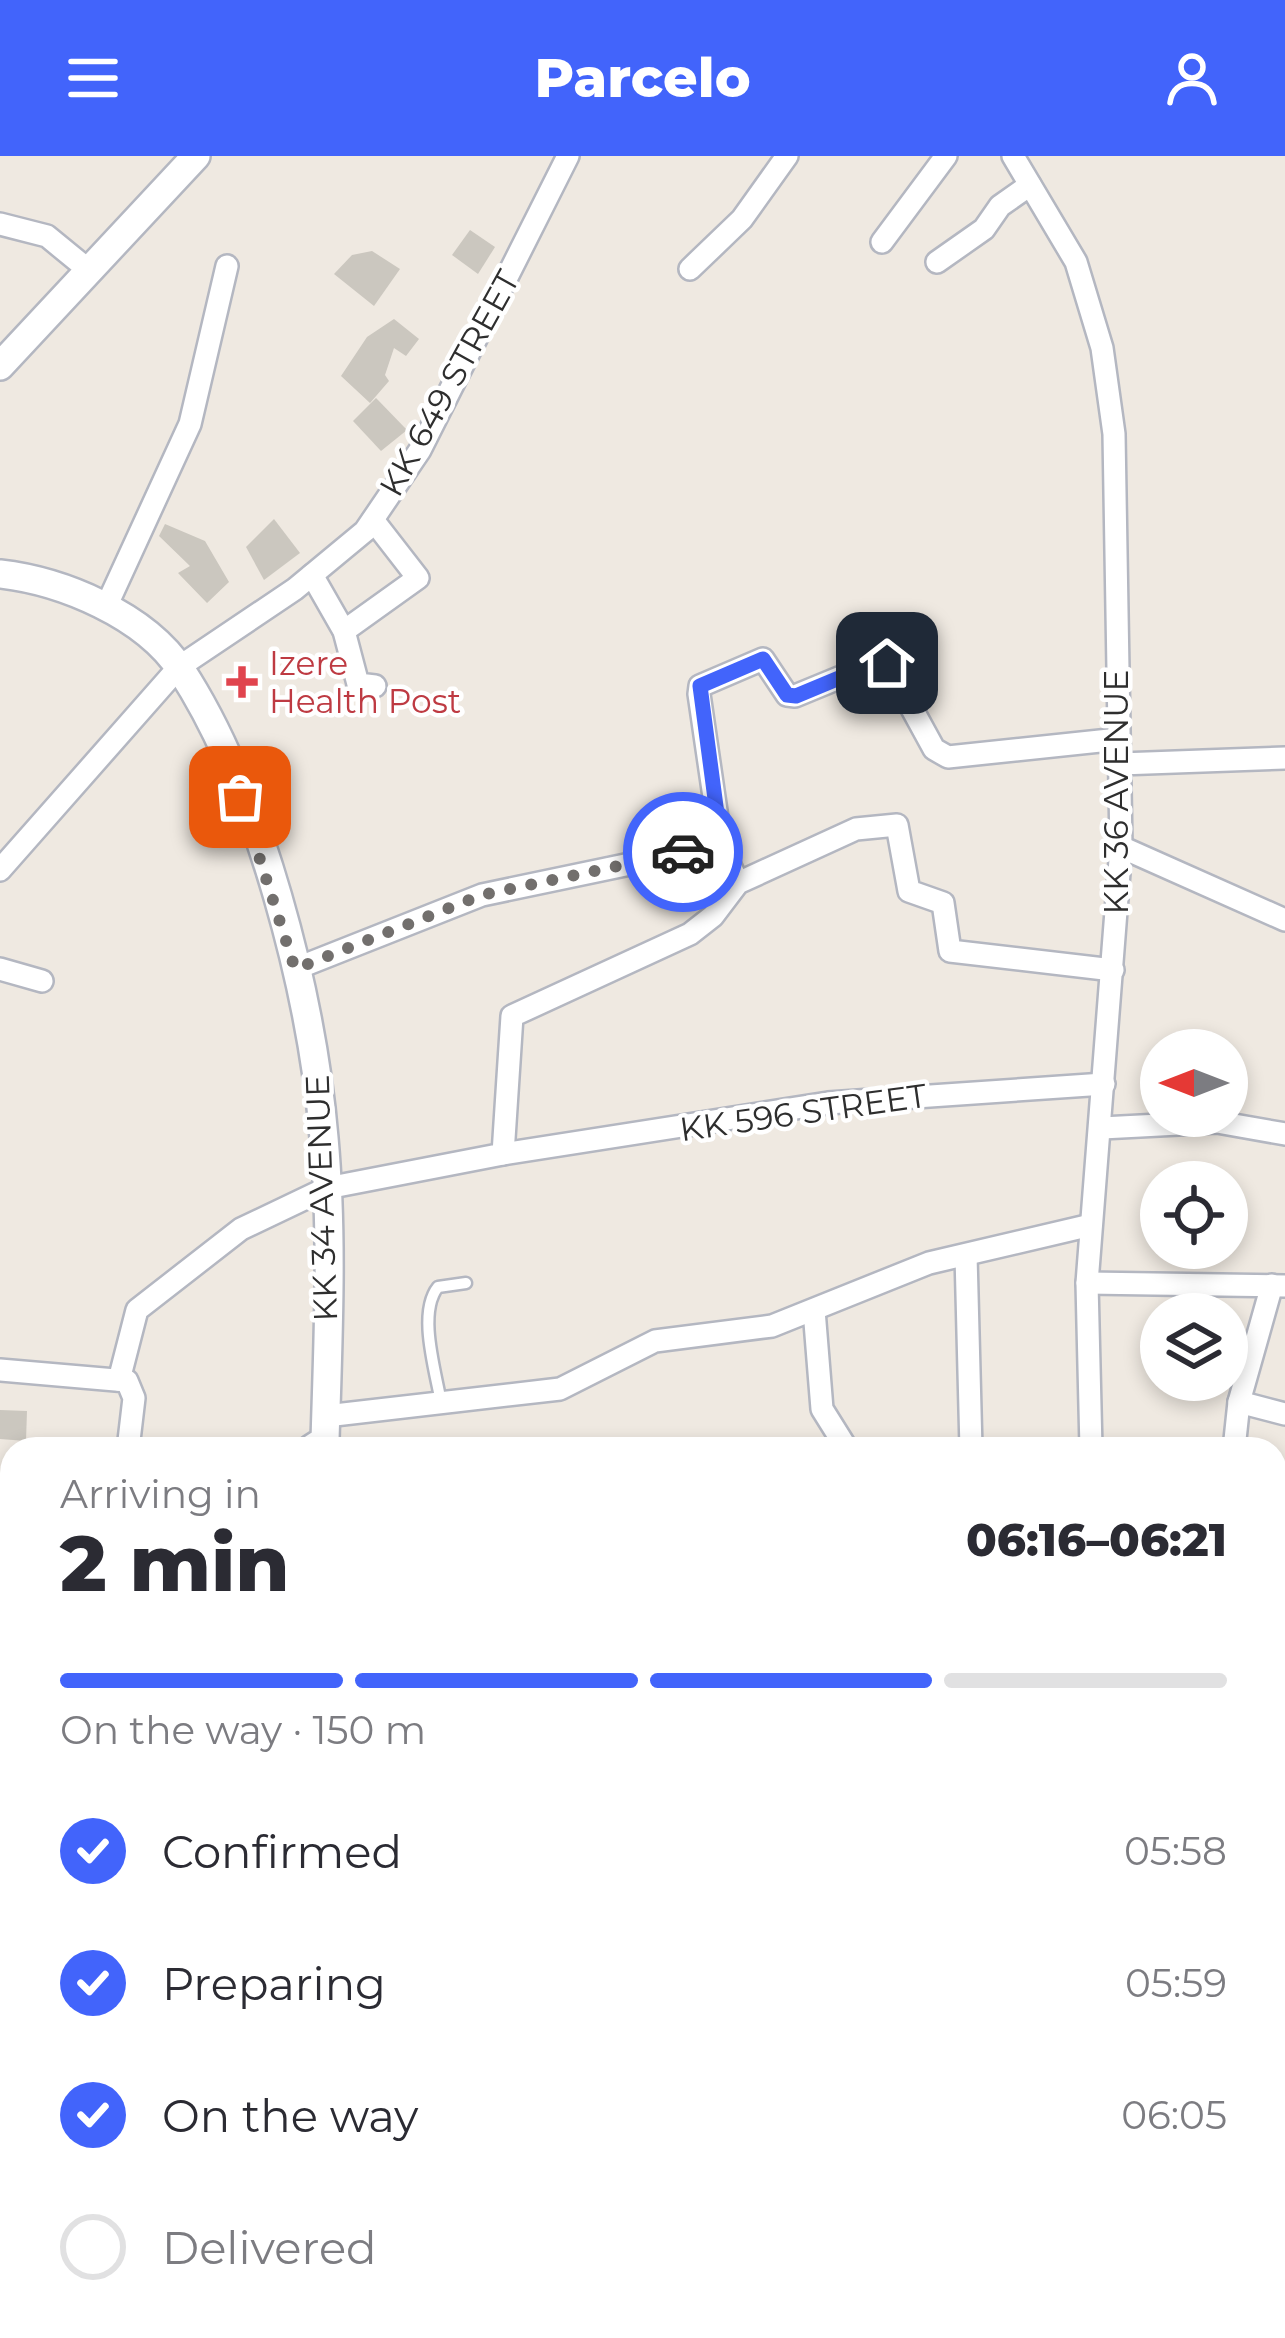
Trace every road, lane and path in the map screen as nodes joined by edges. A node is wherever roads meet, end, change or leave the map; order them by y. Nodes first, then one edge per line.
1 (196, 156) edge
2 (568, 156) edge
3 (787, 156) edge
4 (946, 156) edge
5 (1013, 156) edge
6 (1030, 185) junction
7 (0, 224) edge
8 (882, 242) dead end
9 (937, 262) dead end
10 (227, 266) dead end
11 (86, 268) junction
12 (690, 269) dead end
13 (0, 366) edge
14 (373, 520) junction
15 (0, 574) edge
16 (312, 575) junction
17 (105, 609) junction
18 (344, 631) junction
19 (179, 667) junction
20 (375, 686) dead end
21 (1119, 739) junction
22 (1285, 758) edge
23 (1120, 764) junction
24 (721, 844) junction
25 (1121, 847) junction
26 (0, 870) edge
27 (738, 883) junction
28 (1285, 920) edge
29 (0, 969) edge
30 (295, 969) junction
31 (1113, 970) junction
32 (42, 981) dead end
33 (1104, 1084) junction
34 (1102, 1128) junction
35 (1285, 1134) edge
36 (503, 1154) junction
37 (327, 1188) junction
38 (1090, 1225) junction
39 (966, 1255) junction
40 (466, 1283) dead end
41 (1087, 1283) junction
42 (1279, 1286) edge
43 (814, 1310) junction
44 (0, 1370) edge
45 (119, 1380) junction
46 (1239, 1402) junction
47 (441, 1403) junction
48 (1285, 1414) edge
49 (129, 1437) edge
50 (322, 1437) edge
51 (325, 1437) edge
52 (839, 1437) edge
53 (971, 1437) edge
54 (1091, 1437) edge
55 (1235, 1437) edge

1 - 11 main road
2 - 14 street, KK 649 STREET
3 - 12 street
4 - 8 street
5 - 6 street, KK 36 AVENUE
6 - 9 street
6 - 21 street, KK 36 AVENUE
7 - 11 street
10 - 17 street
11 - 13 main road
14 - 16 street, KK 649 STREET
14 - 18 street
15 - 17 main road, KK 34 AVENUE
16 - 18 street
16 - 19 street, KK 649 STREET
17 - 19 main road, KK 34 AVENUE
18 - 20 street
19 - 26 street, KK 649 STREET
19 - 30 main road, KK 34 AVENUE
21 - 23 street, KK 36 AVENUE
21 - 24 street
22 - 23 street
23 - 25 street, KK 36 AVENUE
24 - 27 street
24 - 30 street
25 - 28 street
25 - 31 street, KK 36 AVENUE
27 - 31 street
27 - 36 street
29 - 32 street
30 - 37 main road, KK 34 AVENUE
31 - 33 street, KK 36 AVENUE
33 - 34 street, KK 36 AVENUE
33 - 36 street, KK 596 STREET
34 - 35 street
34 - 38 street, KK 36 AVENUE
36 - 37 street, KK 596 STREET
37 - 45 street, KK 596 STREET
37 - 50 main road, KK 34 AVENUE
38 - 39 street
38 - 41 street, KK 36 AVENUE
39 - 43 street
39 - 53 street
40 - 47 lane
41 - 42 street
41 - 54 street, KK 36 AVENUE
42 - 46 street
43 - 47 street
43 - 52 street
44 - 45 street
45 - 49 street
46 - 48 street
46 - 55 street
47 - 51 street

